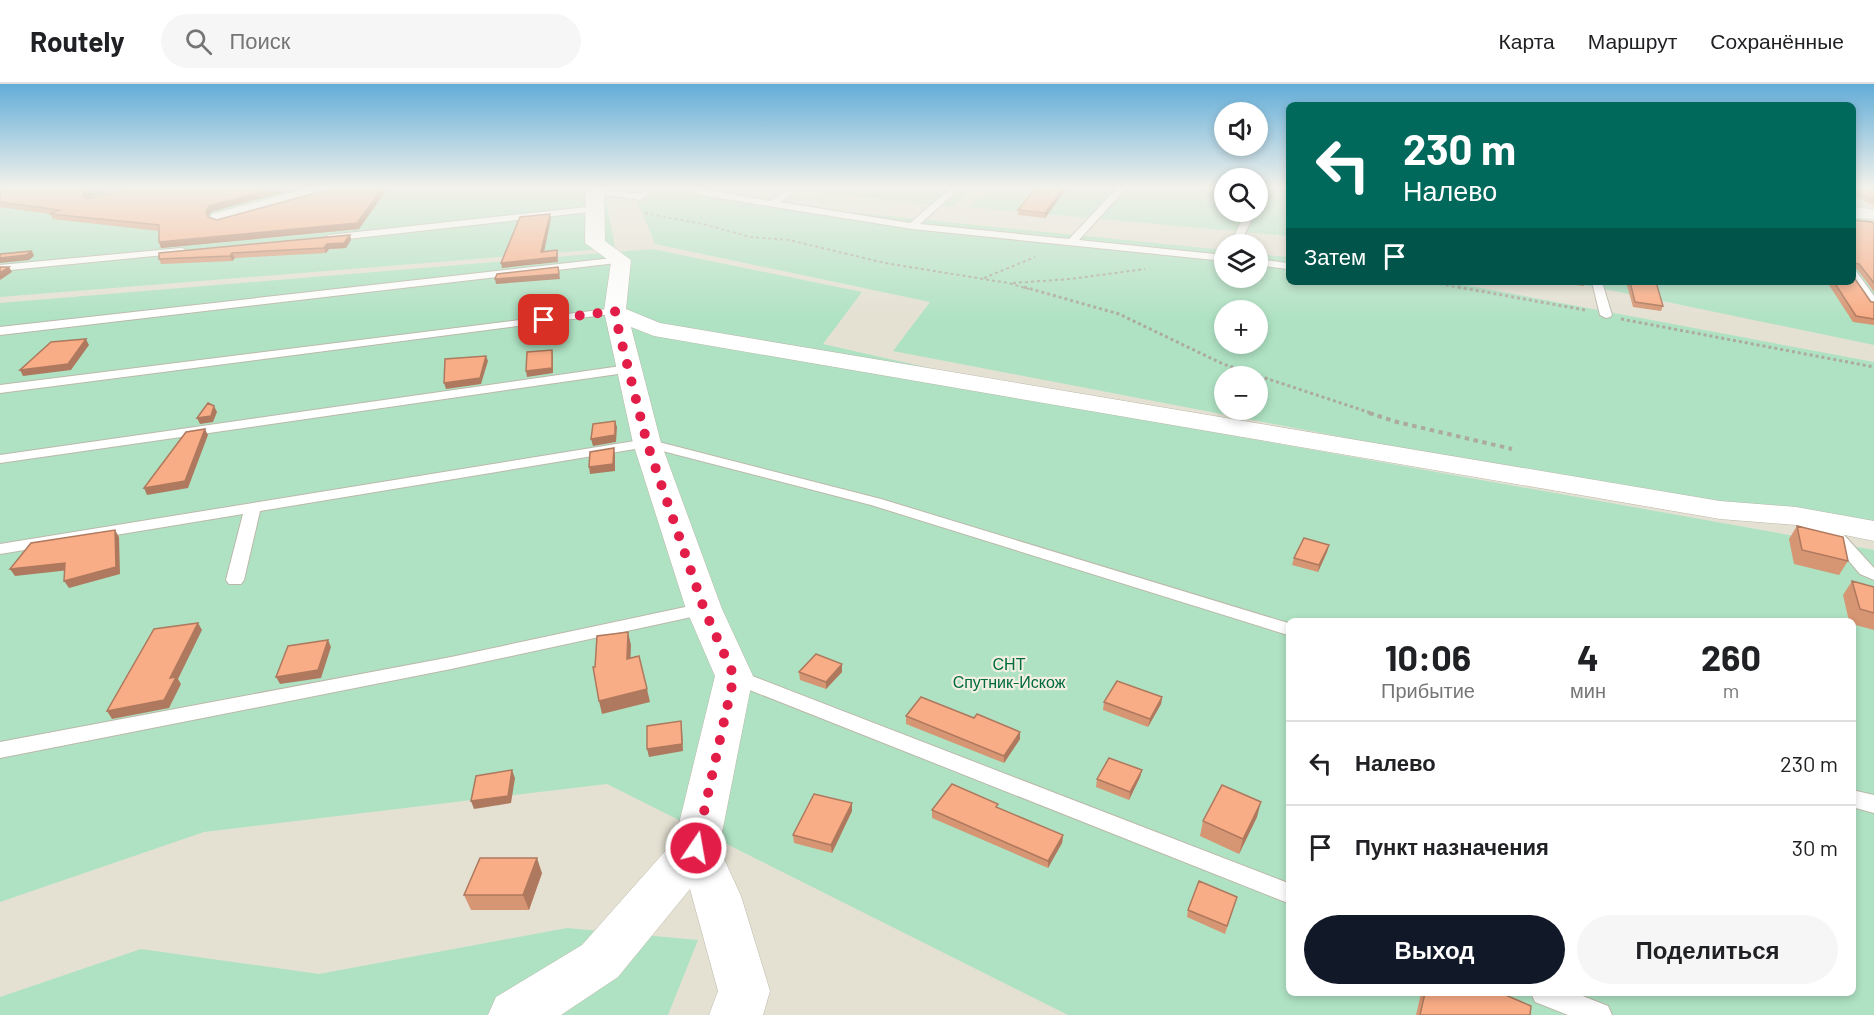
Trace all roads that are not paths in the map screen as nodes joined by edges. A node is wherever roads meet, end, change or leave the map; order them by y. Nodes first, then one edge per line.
1 (365, 231) edge
2 (595, 231) edge
3 (966, 231) edge
4 (1081, 231) edge
5 (316, 239) edge
6 (1072, 242) junction
7 (187, 251) edge
8 (1214, 257) edge
9 (621, 260) junction
10 (1268, 263) edge
11 (1286, 266) edge
12 (0, 268) edge
13 (1856, 279) edge
14 (1598, 285) edge
15 (1874, 304) edge
16 (616, 312) junction
17 (1606, 315) road end
18 (0, 332) edge
19 (628, 369) junction
20 (0, 389) edge
21 (647, 443) junction
22 (0, 459) edge
23 (253, 506) junction
24 (1796, 516) junction
25 (1874, 531) edge
26 (0, 549) edge
27 (1874, 575) edge
28 (235, 580) dead end
29 (704, 609) junction
30 (1286, 628) edge
31 (734, 676) junction
32 (0, 750) edge
33 (1856, 799) edge
34 (1874, 804) edge
35 (696, 848) junction
36 (1286, 892) edge
37 (1552, 996) edge
38 (746, 1004) edge
39 (515, 1015) edge
40 (1599, 1015) edge

1 - 5 lane
2 - 9 street
3 - 6 lane
4 - 6 lane
6 - 8 lane
7 - 12 lane
9 - 16 street
9 - 18 lane
10 - 11 lane
13 - 15 lane
14 - 17 lane
16 - 19 street
16 - 20 lane
16 - 24 street
19 - 21 street
19 - 22 lane
21 - 23 lane
21 - 29 street
21 - 30 lane
23 - 26 lane
23 - 28 lane
24 - 25 street
24 - 27 lane
29 - 31 street
29 - 32 lane
31 - 35 street
31 - 36 lane
33 - 34 lane
35 - 38 street
35 - 39 street
37 - 40 lane

